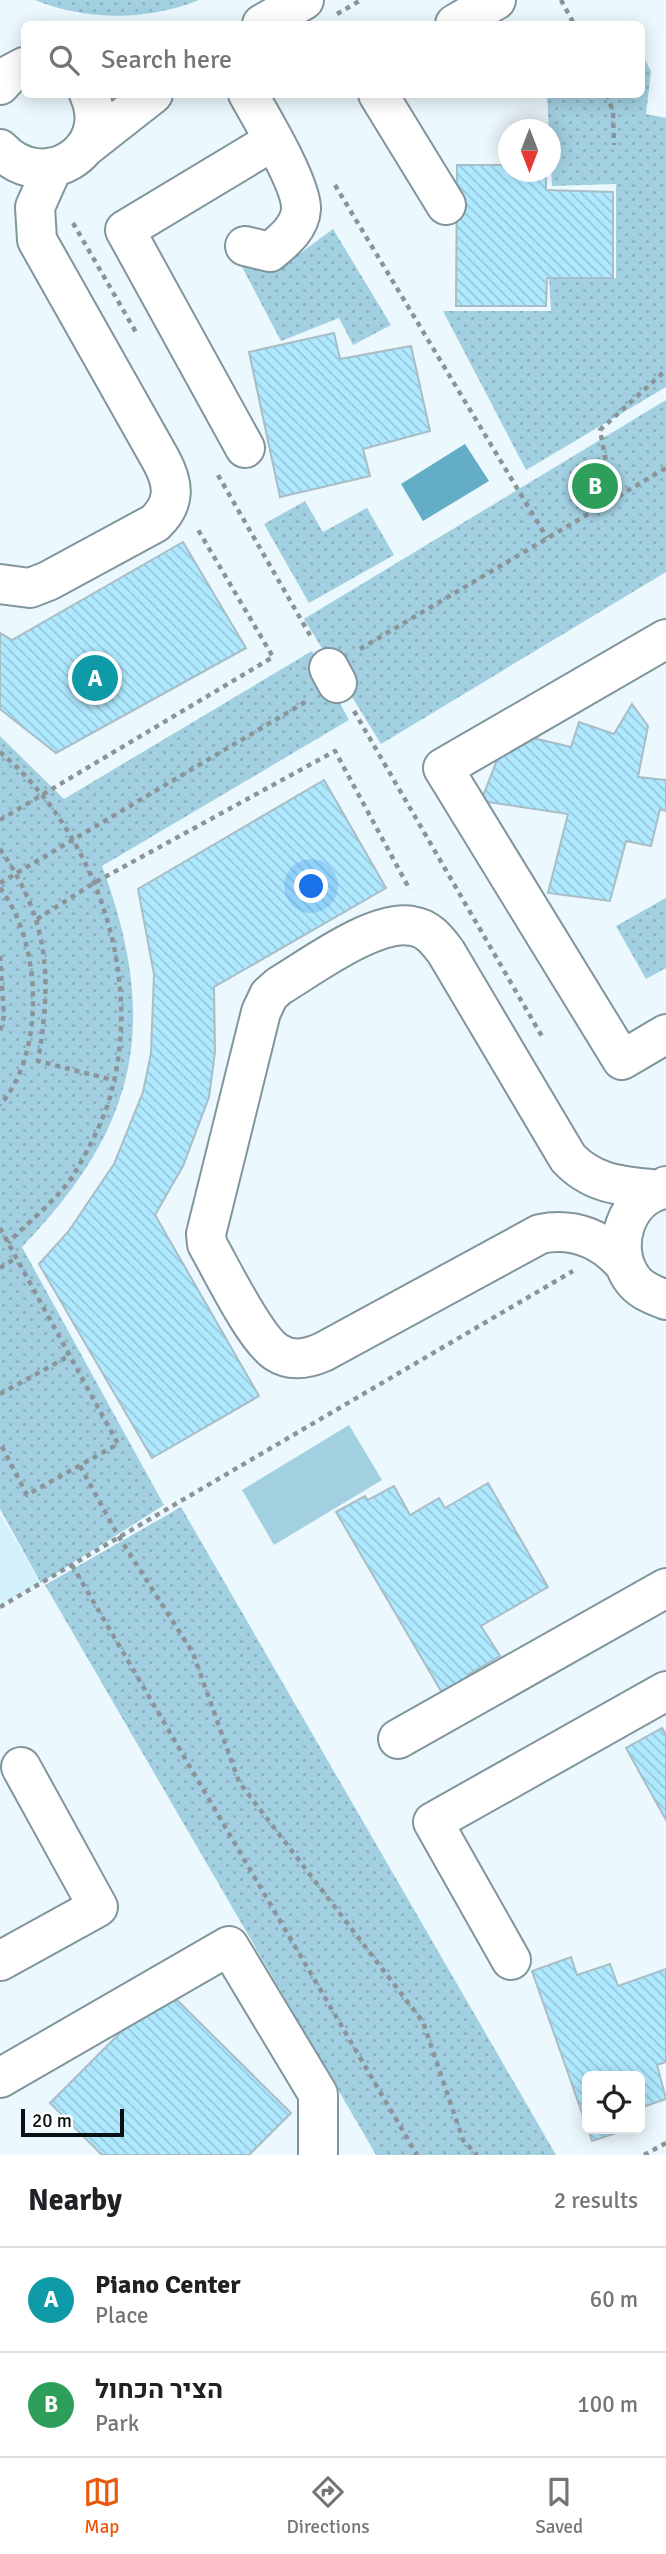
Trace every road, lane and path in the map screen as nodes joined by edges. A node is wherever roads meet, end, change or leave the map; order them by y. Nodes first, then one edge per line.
1 (304, 0) edge
2 (496, 0) edge
3 (561, 0) edge
4 (267, 21) edge
5 (460, 21) edge
6 (572, 21) edge
7 (0, 53) edge
8 (21, 59) edge
9 (21, 69) edge
10 (0, 85) edge
11 (90, 98) edge
12 (148, 98) edge
13 (250, 98) edge
14 (381, 98) edge
15 (609, 98) edge
16 (274, 141) junction
17 (614, 145) dead end
18 (0, 149) edge
19 (68, 159) junction
20 (331, 177) dead end
21 (446, 205) dead end
22 (245, 246) dead end
23 (666, 370) edge
24 (245, 448) dead end
25 (666, 468) edge
26 (171, 486) junction
27 (614, 499) junction
28 (547, 538) junction
29 (0, 584) edge
30 (666, 639) edge
31 (333, 675) junction
32 (0, 752) edge
33 (42, 794) junction
34 (0, 820) edge
35 (74, 840) junction
36 (0, 849) edge
37 (16, 874) junction
38 (94, 883) junction
39 (0, 886) edge
40 (37, 919) junction
41 (435, 937) junction
42 (0, 957) edge
43 (0, 1031) edge
44 (666, 1034) edge
45 (546, 1042) dead end
46 (113, 1080) junction
47 (0, 1105) edge
48 (664, 1188) edge
49 (0, 1228) edge
50 (8, 1243) junction
51 (16, 1258) junction
52 (0, 1268) edge
53 (634, 1273) edge
54 (666, 1331) edge
55 (69, 1356) junction
56 (0, 1394) edge
57 (0, 1443) edge
58 (80, 1466) junction
59 (119, 1537) junction
60 (72, 1565) junction
61 (666, 1588) edge
62 (0, 1607) edge
63 (666, 1691) edge
64 (398, 1740) dead end
65 (20, 1767) dead end
66 (511, 1960) dead end
67 (0, 1961) edge
68 (0, 2078) edge
69 (666, 2143) edge
70 (318, 2155) edge
71 (417, 2155) edge
72 (477, 2155) edge
73 (644, 2155) edge

1 - 4 street
2 - 5 street
3 - 6 path
7 - 8 street
9 - 10 street
11 - 19 street
12 - 19 street
13 - 16 street
14 - 21 street
15 - 17 path
16 - 22 street
16 - 24 street
18 - 19 street
19 - 26 street
20 - 28 path
23 - 27 path
25 - 27 path
26 - 29 street
26 - 33 path
27 - 28 path
28 - 31 path
30 - 44 street
31 - 35 path
31 - 45 path
32 - 33 path
33 - 34 path
33 - 35 path
35 - 37 path
35 - 38 path
36 - 37 path
37 - 39 path
37 - 40 path
38 - 40 path
38 - 41 path
38 - 46 path
39 - 47 path
40 - 46 path
41 - 48 street
41 - 53 street
42 - 43 path
46 - 50 path
48 - 53 street
49 - 50 path
50 - 51 path
51 - 52 path
51 - 55 path
53 - 54 street
53 - 59 path
55 - 56 path
55 - 58 path
57 - 58 path
58 - 59 path
59 - 60 path
59 - 72 path
60 - 62 path
60 - 71 path
61 - 64 street
63 - 66 street
65 - 67 street
68 - 70 street
69 - 73 path

